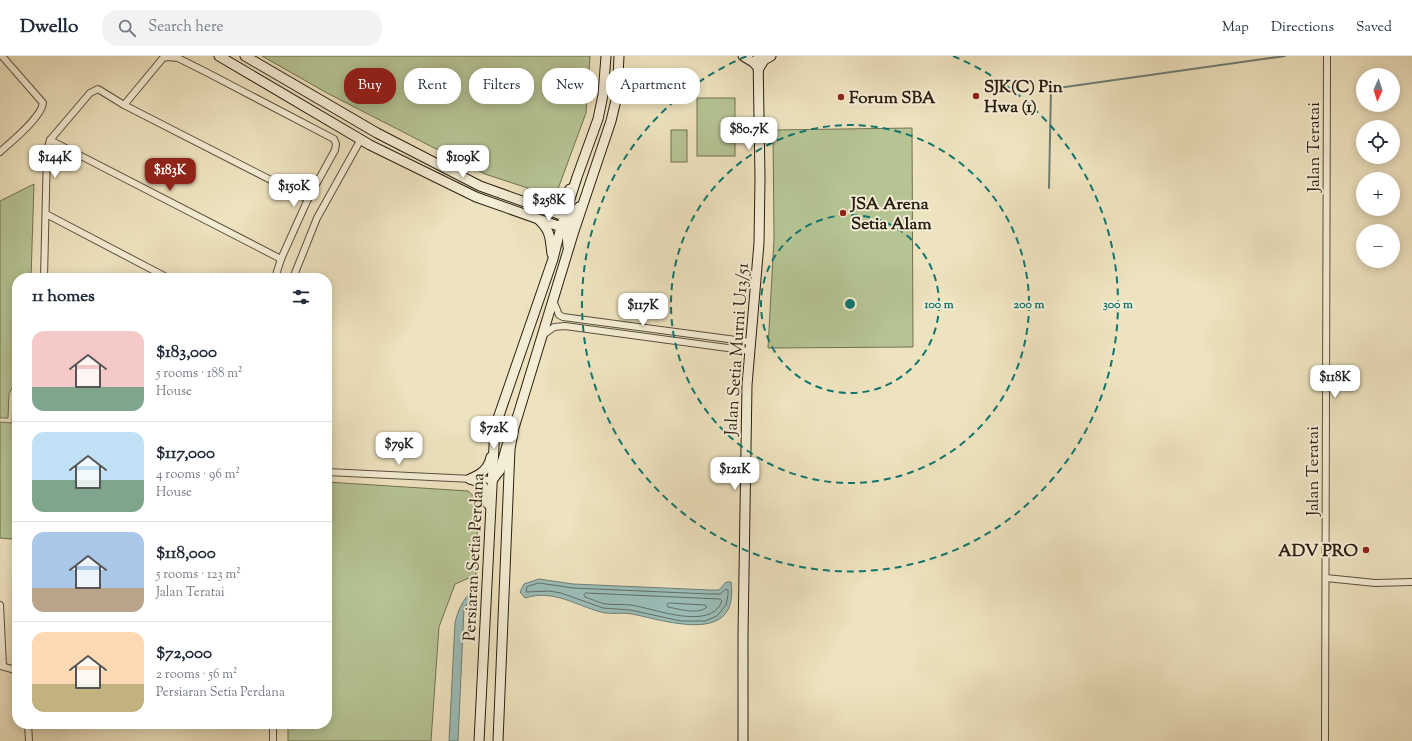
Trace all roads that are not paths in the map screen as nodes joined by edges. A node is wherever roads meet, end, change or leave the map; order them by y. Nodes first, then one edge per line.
1 (2, 56) edge
2 (219, 56) edge
3 (245, 56) edge
4 (619, 56) edge
5 (627, 56) edge
6 (743, 56) edge
7 (758, 56) edge
8 (771, 56) edge
9 (1327, 56) edge
10 (606, 59) edge
11 (618, 68) edge
12 (621, 68) edge
13 (759, 68) junction
14 (615, 104) edge
15 (124, 105) junction
16 (358, 122) junction
17 (379, 134) junction
18 (361, 139) junction
19 (50, 140) junction
20 (0, 152) edge
21 (577, 178) junction
22 (308, 199) junction
23 (585, 200) junction
24 (541, 208) junction
25 (46, 214) junction
26 (538, 220) junction
27 (564, 222) junction
28 (568, 251) junction
29 (281, 259) junction
30 (553, 259) junction
31 (44, 273) edge
32 (158, 273) edge
33 (277, 273) edge
34 (295, 273) edge
35 (553, 300) junction
36 (543, 335) junction
37 (750, 346) junction
38 (514, 432) junction
39 (494, 445) junction
40 (332, 472) edge
41 (470, 479) junction
42 (493, 480) junction
43 (491, 515) junction
44 (1326, 578) junction
45 (1412, 582) edge
46 (0, 605) edge
47 (0, 608) edge
48 (2, 666) edge
49 (12, 669) edge
50 (28, 729) edge
51 (273, 729) edge
52 (29, 741) edge
53 (273, 741) edge
54 (479, 741) edge
55 (498, 741) edge
56 (743, 741) edge
57 (1325, 741) edge

1 - 20 street
2 - 18 main road
3 - 16 main road
4 - 11 main road, Persiaran Setia Perdana
5 - 12 main road
6 - 13 main road
7 - 13 main road, Jalan Setia Murni U13/51
8 - 13 main road
9 - 44 street, Jalan Teratai
10 - 21 main road, Persiaran Setia Perdana
13 - 37 main road, Jalan Setia Murni U13/51
14 - 23 main road, Persiaran Setia Perdana
15 - 19 street
15 - 22 street
15 - 22 street
16 - 17 main road
16 - 18 main road
17 - 18 main road
17 - 24 main road
18 - 26 main road
18 - 34 street
19 - 25 street
19 - 29 street
21 - 24 main road
21 - 27 main road, Persiaran Setia Perdana
22 - 29 street
23 - 27 main road
23 - 28 main road, Persiaran Setia Perdana
24 - 27 main road
25 - 31 street
25 - 32 street
26 - 27 main road
26 - 30 main road
27 - 28 main road
27 - 30 main road, Persiaran Setia Perdana
28 - 35 main road, Persiaran Setia Perdana
29 - 33 street
30 - 39 main road, Persiaran Setia Perdana
35 - 36 main road, Persiaran Setia Perdana
35 - 37 street
36 - 37 street
36 - 38 main road, Persiaran Setia Perdana
37 - 56 main road, Jalan Setia Murni U13/51
38 - 42 main road
38 - 55 main road, Persiaran Setia Perdana
39 - 41 main road
39 - 42 main road, Persiaran Setia Perdana
40 - 41 street
41 - 42 street
41 - 43 main road
42 - 43 main road, Persiaran Setia Perdana
43 - 54 main road, Persiaran Setia Perdana
44 - 45 street
44 - 57 street, Jalan Teratai
46 - 47 street
47 - 48 street
48 - 49 street
50 - 52 street
51 - 53 street

